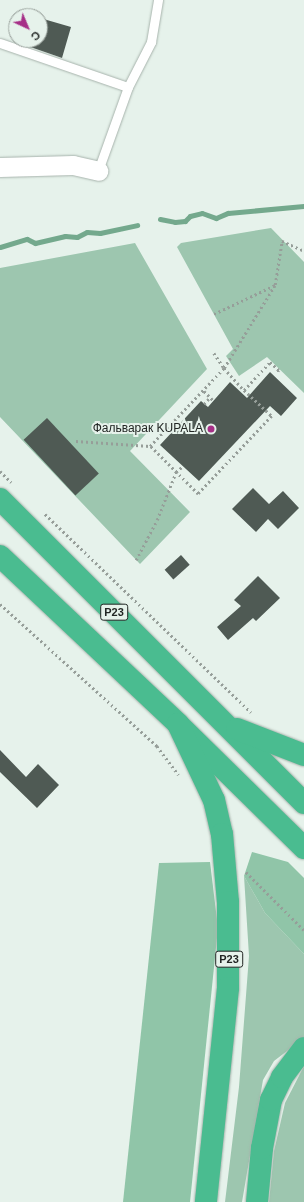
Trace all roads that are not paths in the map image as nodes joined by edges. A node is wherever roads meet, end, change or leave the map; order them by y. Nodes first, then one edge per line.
1 (158, 0) edge
2 (0, 43) edge
3 (128, 87) junction
4 (0, 167) edge
5 (98, 171) joint
6 (9, 493) edge
7 (0, 556) edge
8 (178, 724) junction
9 (229, 726) junction
10 (304, 755) edge
11 (304, 802) edge
12 (304, 848) edge
13 (304, 1048) edge
14 (206, 1202) edge
15 (257, 1202) edge

1 - 3 lane
2 - 3 lane
3 - 5 lane
4 - 5 street
6 - 9 highway, Р23
7 - 8 highway, Р23
8 - 12 highway, Р23
8 - 14 highway, Р23
9 - 10 highway, Р23
9 - 11 highway, Р23
13 - 15 highway

